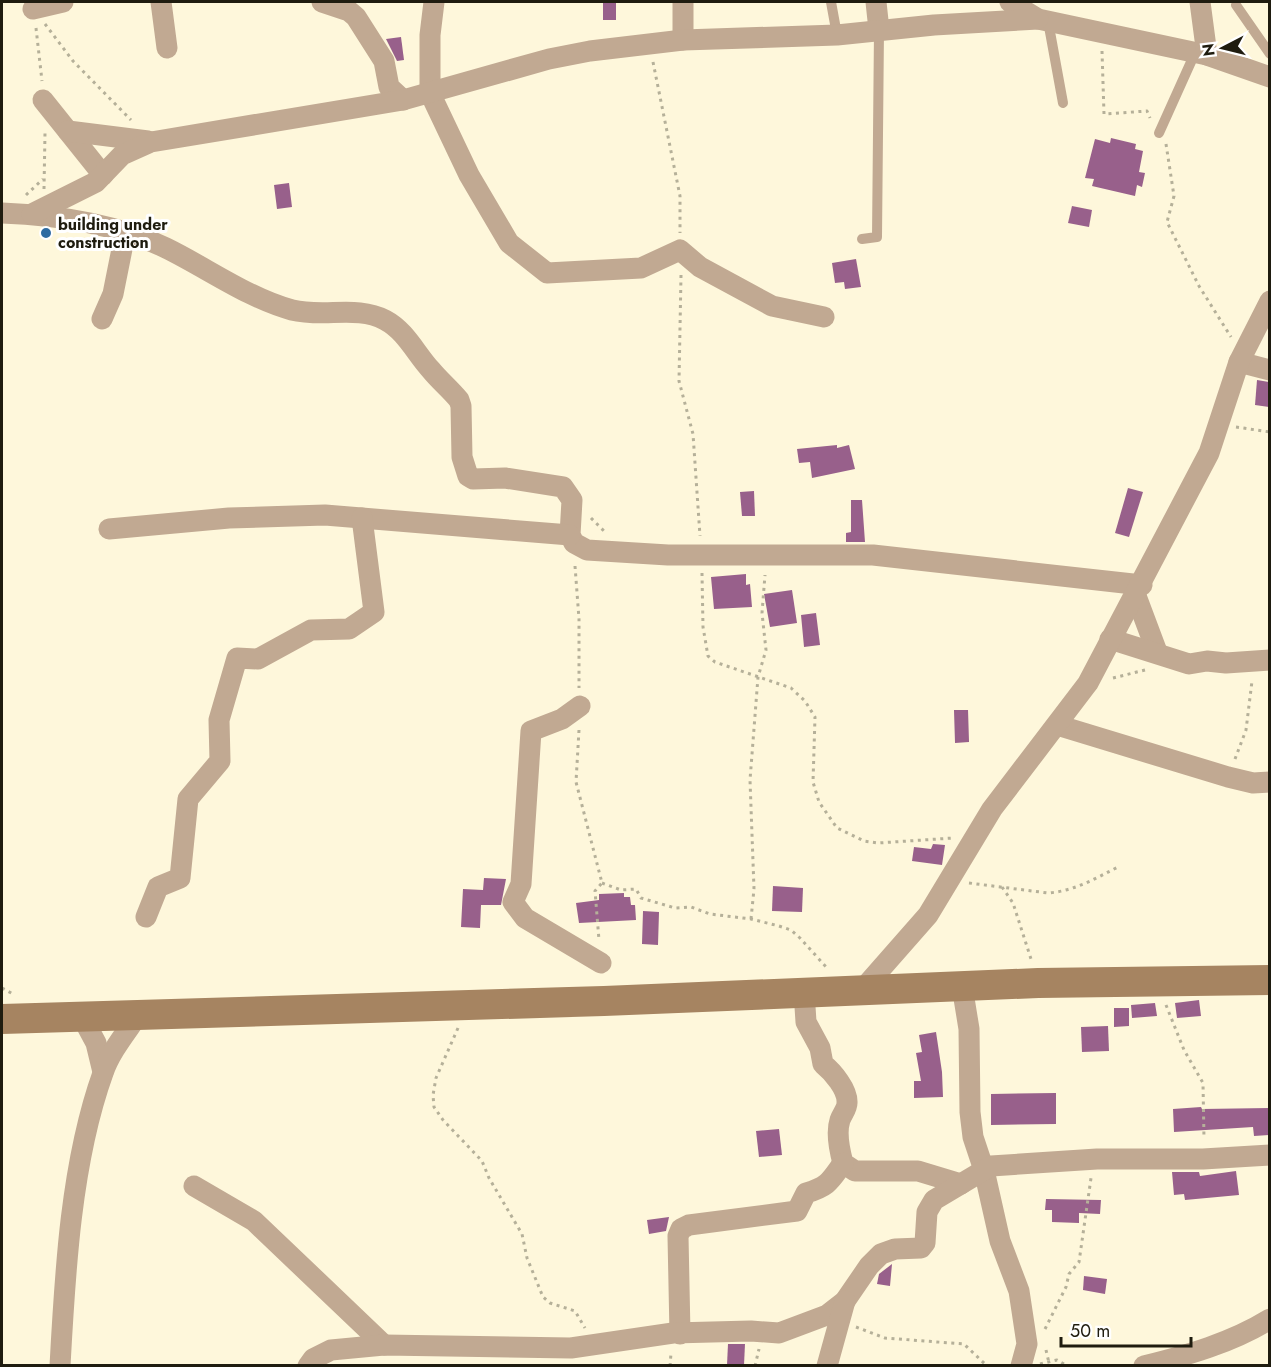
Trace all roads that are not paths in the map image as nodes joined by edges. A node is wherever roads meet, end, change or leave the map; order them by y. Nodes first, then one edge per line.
1 (63, 2) edge
2 (161, 2) edge
3 (322, 2) edge
4 (434, 2) edge
5 (683, 2) edge
6 (831, 2) edge
7 (876, 2) edge
8 (1010, 2) edge
9 (1200, 2) edge
10 (1236, 5) dead end
11 (33, 9) road end
12 (1044, 14) edge
13 (879, 30) junction
14 (837, 35) junction
15 (683, 40) junction
16 (167, 48) dead end
17 (1201, 54) junction
18 (1269, 54) edge
19 (1269, 77) edge
20 (430, 93) junction
21 (43, 100) dead end
22 (404, 100) junction
23 (1063, 103) dead end
24 (68, 131) junction
25 (1159, 133) road end
26 (150, 142) junction
27 (103, 175) junction
28 (2, 213) edge
29 (32, 214) junction
30 (124, 234) junction
31 (862, 239) dead end
32 (1269, 301) edge
33 (824, 316) dead end
34 (102, 319) dead end
35 (1239, 362) junction
36 (1269, 370) edge
37 (362, 518) junction
38 (109, 529) dead end
39 (572, 539) junction
40 (1139, 590) junction
41 (1110, 639) junction
42 (1157, 652) junction
43 (1262, 660) edge
44 (580, 706) road end
45 (1057, 725) junction
46 (1269, 782) edge
47 (146, 917) dead end
48 (601, 963) road end
49 (1269, 980) edge
50 (962, 986) junction
51 (854, 989) junction
52 (804, 991) junction
53 (81, 1015) junction
54 (138, 1015) junction
55 (2, 1019) edge
56 (103, 1072) junction
57 (1269, 1155) edge
58 (843, 1163) junction
59 (984, 1170) junction
60 (960, 1184) junction
61 (194, 1185) dead end
62 (844, 1301) junction
63 (1269, 1319) edge
64 (680, 1334) junction
65 (384, 1346) junction
66 (514, 1356) edge
67 (60, 1365) edge
68 (308, 1365) edge
69 (827, 1365) edge
70 (1029, 1365) edge
71 (1144, 1365) edge

1 - 11 street
2 - 16 street
3 - 22 street
4 - 20 street
5 - 15 street
6 - 14 lane
7 - 13 street
8 - 12 street
9 - 17 street
10 - 18 lane
12 - 13 street
12 - 17 street
12 - 23 lane
13 - 14 street
13 - 31 lane
14 - 15 street
15 - 20 street
17 - 19 street
17 - 25 lane
20 - 22 street
20 - 33 street
21 - 24 street
22 - 26 street
24 - 26 street
24 - 27 street
26 - 27 street
27 - 29 street
28 - 29 street
29 - 30 street
30 - 34 street
30 - 39 street
32 - 35 street
35 - 36 street
35 - 40 street
37 - 38 street
37 - 39 street
37 - 47 street
39 - 40 street
40 - 41 street
40 - 42 street
41 - 42 street
41 - 45 street
42 - 43 street
44 - 48 street
45 - 46 street
45 - 51 street
49 - 50 main road
50 - 51 main road
50 - 59 street
51 - 52 main road
52 - 54 main road
52 - 58 street
53 - 54 main road
53 - 55 main road
53 - 56 street
54 - 56 street
56 - 67 street
57 - 59 street
58 - 60 street
58 - 64 street
59 - 60 street
59 - 70 street
60 - 62 street
61 - 65 street
62 - 64 street
62 - 69 street
63 - 71 street
64 - 66 street
65 - 66 street
65 - 68 street

